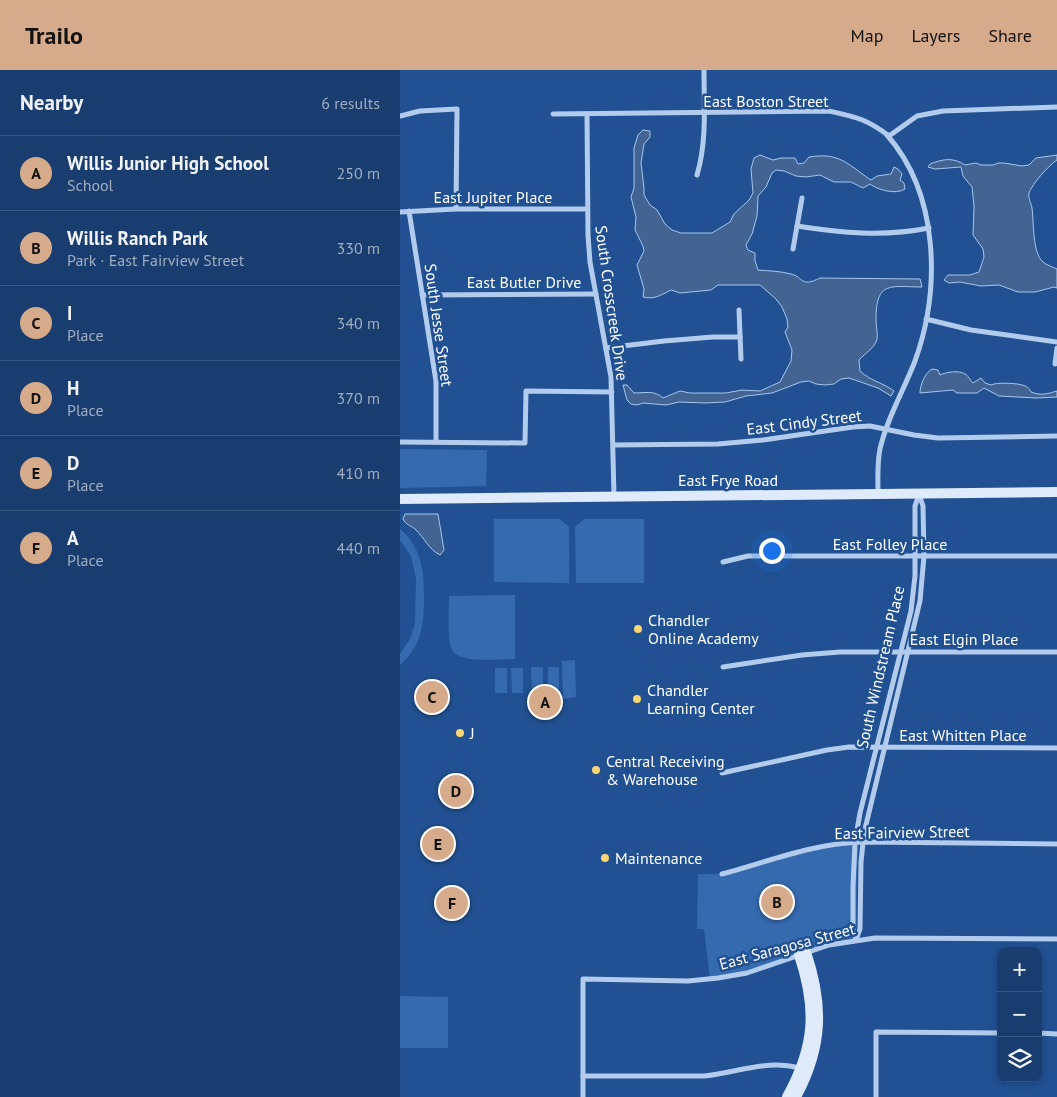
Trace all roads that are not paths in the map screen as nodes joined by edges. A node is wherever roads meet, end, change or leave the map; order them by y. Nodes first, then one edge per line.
1 (704, 70) edge
2 (1057, 107) edge
3 (553, 114) dead end
4 (586, 114) junction
5 (704, 114) junction
6 (400, 116) edge
7 (886, 134) junction
8 (697, 175) dead end
9 (802, 198) dead end
10 (456, 209) junction
11 (587, 209) junction
12 (409, 211) junction
13 (400, 212) edge
14 (797, 226) junction
15 (929, 228) junction
16 (793, 249) dead end
17 (596, 294) junction
18 (422, 295) junction
19 (739, 310) dead end
20 (926, 319) junction
21 (740, 337) junction
22 (1057, 342) edge
23 (606, 348) junction
24 (1057, 348) edge
25 (741, 359) dead end
26 (1055, 364) dead end
27 (612, 392) junction
28 (887, 428) junction
29 (1057, 436) edge
30 (400, 442) edge
31 (436, 442) junction
32 (613, 445) junction
33 (1057, 492) edge
34 (878, 494) junction
35 (919, 494) junction
36 (614, 496) junction
37 (400, 499) edge
38 (916, 556) junction
39 (924, 556) junction
40 (1057, 556) edge
41 (723, 562) dead end
42 (901, 652) junction
43 (909, 652) junction
44 (1057, 652) edge
45 (723, 667) dead end
46 (877, 747) junction
47 (885, 747) junction
48 (1057, 748) edge
49 (722, 773) dead end
50 (855, 842) junction
51 (862, 842) junction
52 (1057, 844) edge
53 (722, 874) dead end
54 (1057, 938) edge
55 (856, 940) junction
56 (802, 953) junction
57 (997, 1033) edge
58 (1042, 1033) edge
59 (1057, 1034) edge
60 (805, 1069) junction
61 (583, 1076) junction
62 (583, 1097) edge
63 (787, 1097) edge
64 (796, 1097) edge
65 (876, 1097) edge

1 - 5 street
2 - 7 street
3 - 4 street, East Boston Street
4 - 5 street, East Boston Street
4 - 11 street, South Crosscreek Drive
5 - 7 street, East Boston Street
5 - 8 street
6 - 10 street
7 - 15 street
9 - 14 street
10 - 11 street, East Jupiter Place
10 - 12 street, East Jupiter Place
11 - 17 street, South Crosscreek Drive
12 - 13 street, East Jupiter Place
12 - 18 street, South Jesse Street
14 - 15 street
14 - 16 street
15 - 20 street
17 - 18 street, East Butler Drive
17 - 23 street, South Crosscreek Drive
18 - 31 street, South Jesse Street
19 - 21 street
20 - 22 street
20 - 28 street
21 - 23 street
21 - 25 street
23 - 27 street, South Crosscreek Drive
24 - 26 street
27 - 31 street
27 - 32 street, South Crosscreek Drive
28 - 29 street, East Cindy Street
28 - 32 street, East Cindy Street
28 - 34 street
30 - 31 street
32 - 36 street, South Crosscreek Drive
33 - 35 street, East Frye Road
34 - 35 street, East Frye Road
34 - 36 street, East Frye Road
35 - 38 street, South Windstream Place
35 - 39 street, South Windstream Place
36 - 37 street, East Frye Road
38 - 39 street, East Folley Place
38 - 41 street, East Folley Place
38 - 42 street, South Windstream Place
39 - 40 street, East Folley Place
39 - 43 street, South Windstream Place
42 - 43 street, East Elgin Place
42 - 45 street, East Elgin Place
42 - 46 street, South Windstream Place
43 - 44 street, East Elgin Place
43 - 47 street, South Windstream Place
46 - 47 street, East Whitten Place
46 - 49 street, East Whitten Place
46 - 50 street, South Windstream Place
47 - 48 street, East Whitten Place
47 - 51 street, South Windstream Place
50 - 51 street, East Fairview Street
50 - 53 street, East Fairview Street
50 - 55 street, South Windstream Place
51 - 52 street, East Fairview Street
51 - 55 street, South Windstream Place
54 - 55 street, East Saragosa Street
55 - 56 street, East Saragosa Street
56 - 60 street
56 - 61 street, East Saragosa Street
57 - 65 street
58 - 59 street
60 - 61 street
60 - 63 street
60 - 64 street
61 - 62 street

